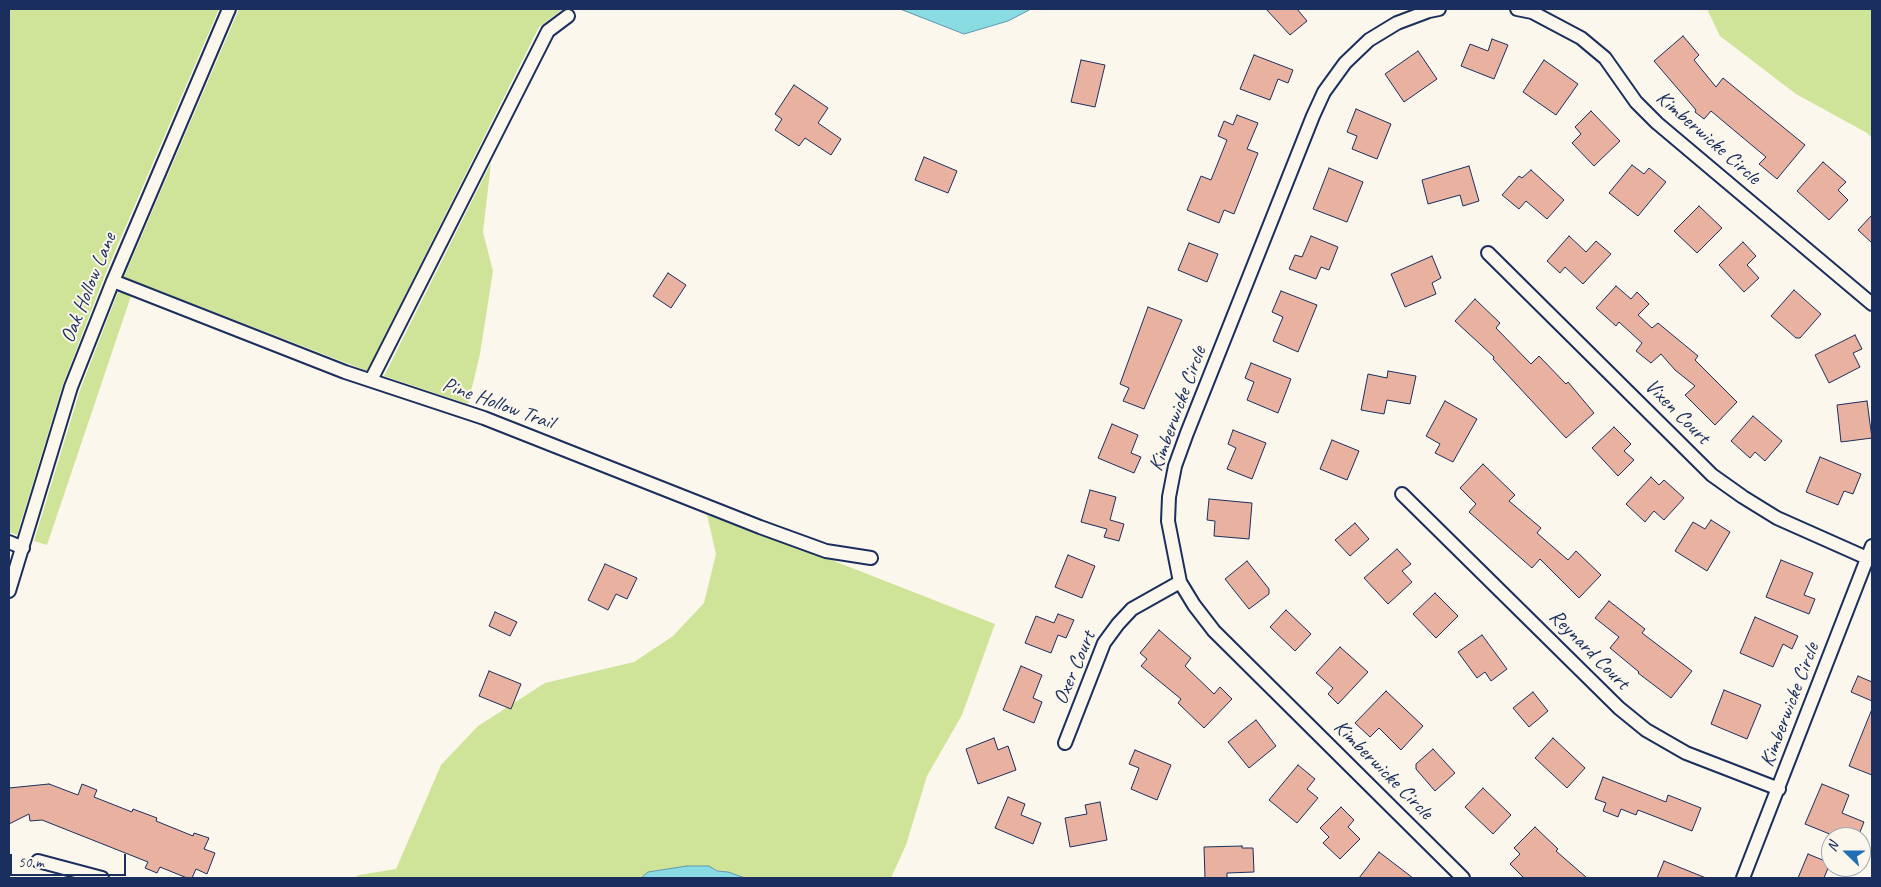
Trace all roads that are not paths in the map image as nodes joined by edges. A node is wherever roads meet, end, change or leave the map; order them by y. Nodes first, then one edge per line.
1 (229, 9) edge
2 (1439, 9) edge
3 (1517, 9) edge
4 (1532, 10) edge
5 (568, 16) dead end
6 (1488, 253) dead end
7 (113, 281) junction
8 (1872, 304) edge
9 (372, 380) junction
10 (1402, 494) dead end
11 (9, 542) edge
12 (23, 548) junction
13 (1870, 552) edge
14 (871, 558) dead end
15 (1180, 582) junction
16 (9, 590) edge
17 (1065, 743) dead end
18 (1779, 789) junction
19 (38, 861) dead end
20 (102, 878) edge
21 (1463, 878) edge
22 (1743, 878) edge

1 - 7 street, Oak Hollow Lane
2 - 15 street, Kimberwicke Circle
3 - 4 street, Kimberwicke Circle
4 - 8 street, Kimberwicke Circle
5 - 9 street
6 - 13 street, Vixen Court
7 - 9 street, Pine Hollow Trail
7 - 12 street, Oak Hollow Lane
9 - 14 street, Pine Hollow Trail
10 - 18 street, Reynard Court
11 - 12 street
12 - 16 street, Oak Hollow Lane
13 - 18 street, Kimberwicke Circle
15 - 17 street, Oxer Court
15 - 21 street, Kimberwicke Circle
18 - 22 street, Kimberwicke Circle
19 - 20 street

